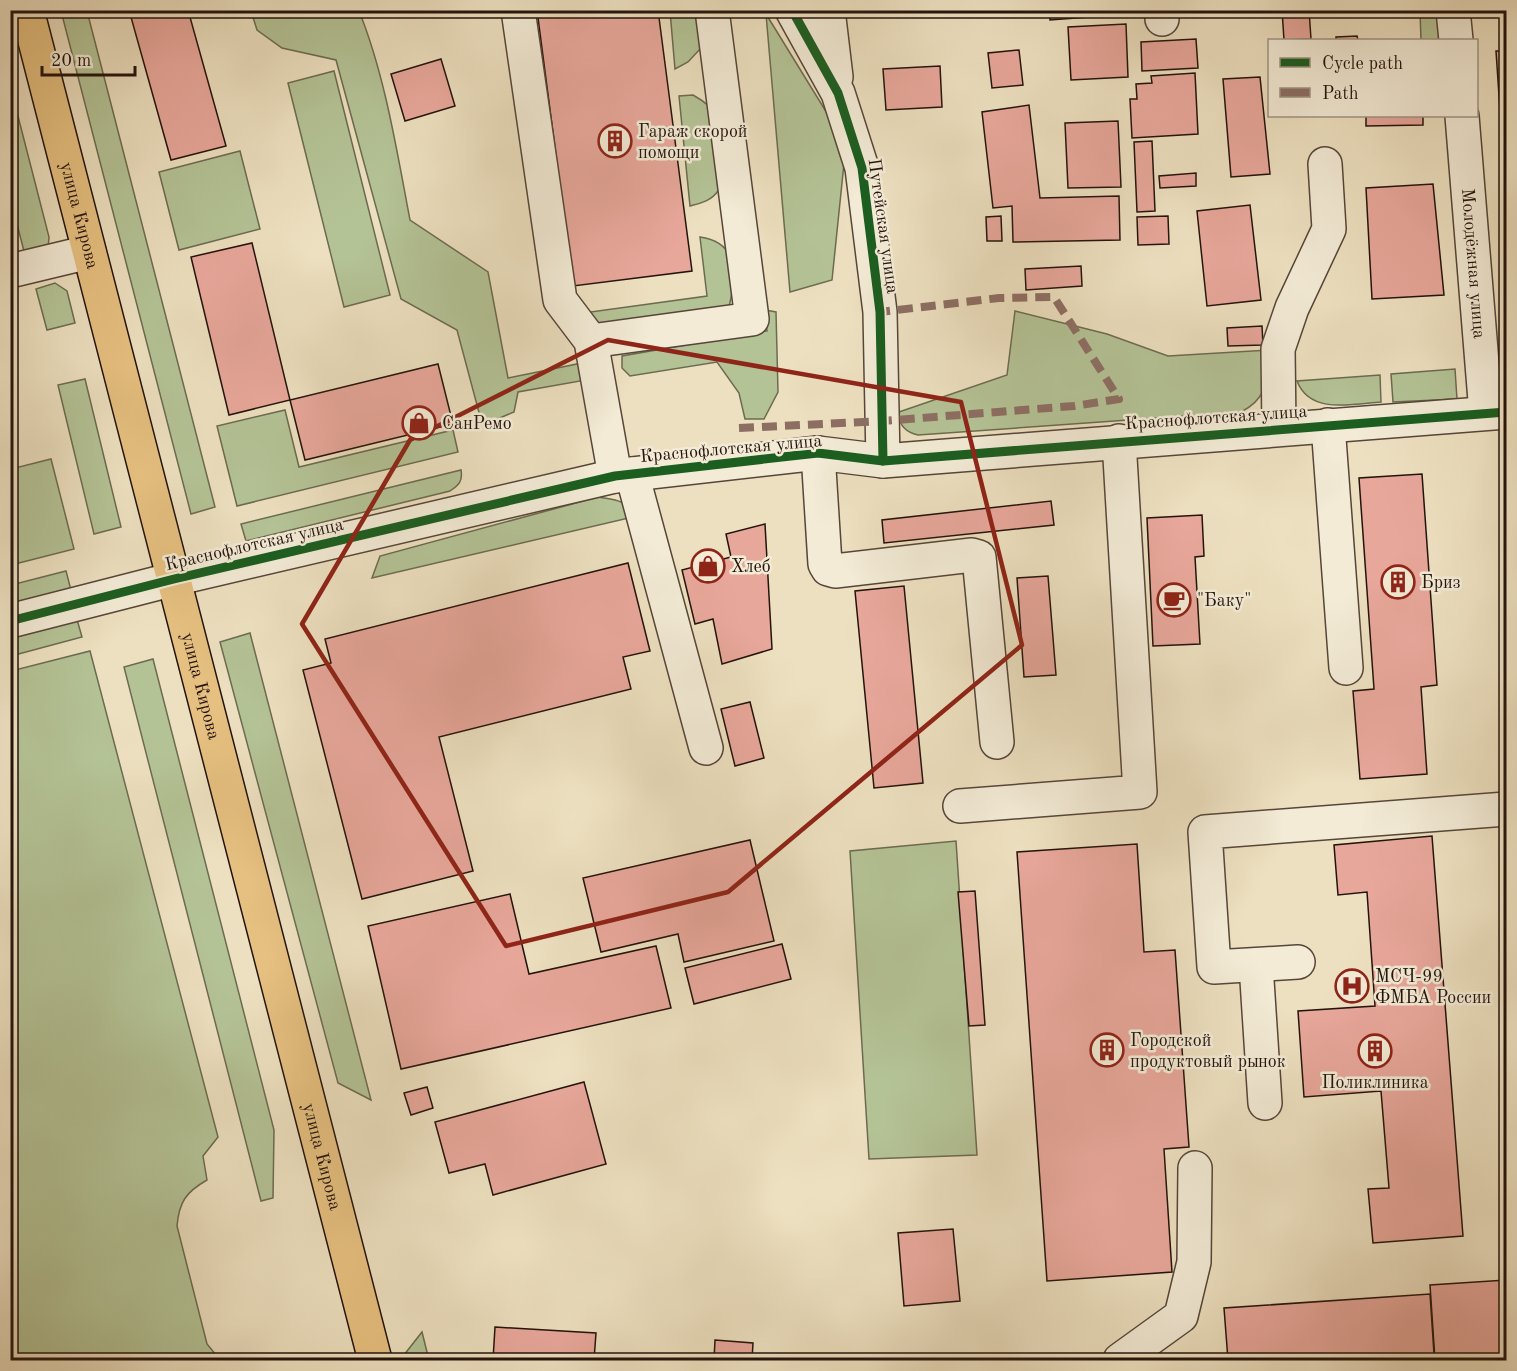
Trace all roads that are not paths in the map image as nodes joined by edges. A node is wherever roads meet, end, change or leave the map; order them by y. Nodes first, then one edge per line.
1 (27, 10) edge
2 (518, 10) edge
3 (712, 10) edge
4 (792, 10) edge
5 (828, 10) edge
6 (1454, 10) edge
7 (1456, 39) edge
8 (838, 93) junction
9 (1462, 117) edge
10 (1325, 164) dead end
11 (89, 252) junction
12 (10, 271) edge
13 (591, 341) junction
14 (1496, 413) edge
15 (1328, 425) junction
16 (1280, 429) junction
17 (1119, 441) junction
18 (818, 453) junction
19 (883, 461) junction
20 (624, 475) junction
21 (174, 579) junction
22 (10, 621) edge
23 (1346, 668) dead end
24 (997, 742) dead end
25 (706, 748) dead end
26 (960, 806) dead end
27 (1506, 808) edge
28 (1298, 962) dead end
29 (1256, 965) junction
30 (1265, 1103) dead end
31 (1195, 1168) dead end
32 (375, 1360) edge
33 (1120, 1360) edge

1 - 11 main road, улица Кирова
2 - 13 street
3 - 13 street
4 - 8 street, Путейская улица
5 - 8 street
6 - 7 street
8 - 19 street, Путейская улица
9 - 14 street, Молодёжная улица
10 - 16 street
11 - 12 street
11 - 21 main road, улица Кирова
13 - 20 street
14 - 15 street, Краснофлотская улица
15 - 16 street, Краснофлотская улица
15 - 23 street
16 - 17 street, Краснофлотская улица
17 - 19 street, Краснофлотская улица
17 - 26 street
18 - 19 street, Краснофлотская улица
18 - 20 street, Краснофлотская улица
18 - 24 street
20 - 21 street, Краснофлотская улица
20 - 25 street
21 - 22 street, Краснофлотская улица
21 - 32 main road, улица Кирова
27 - 29 street
28 - 29 street
29 - 30 street
31 - 33 street

